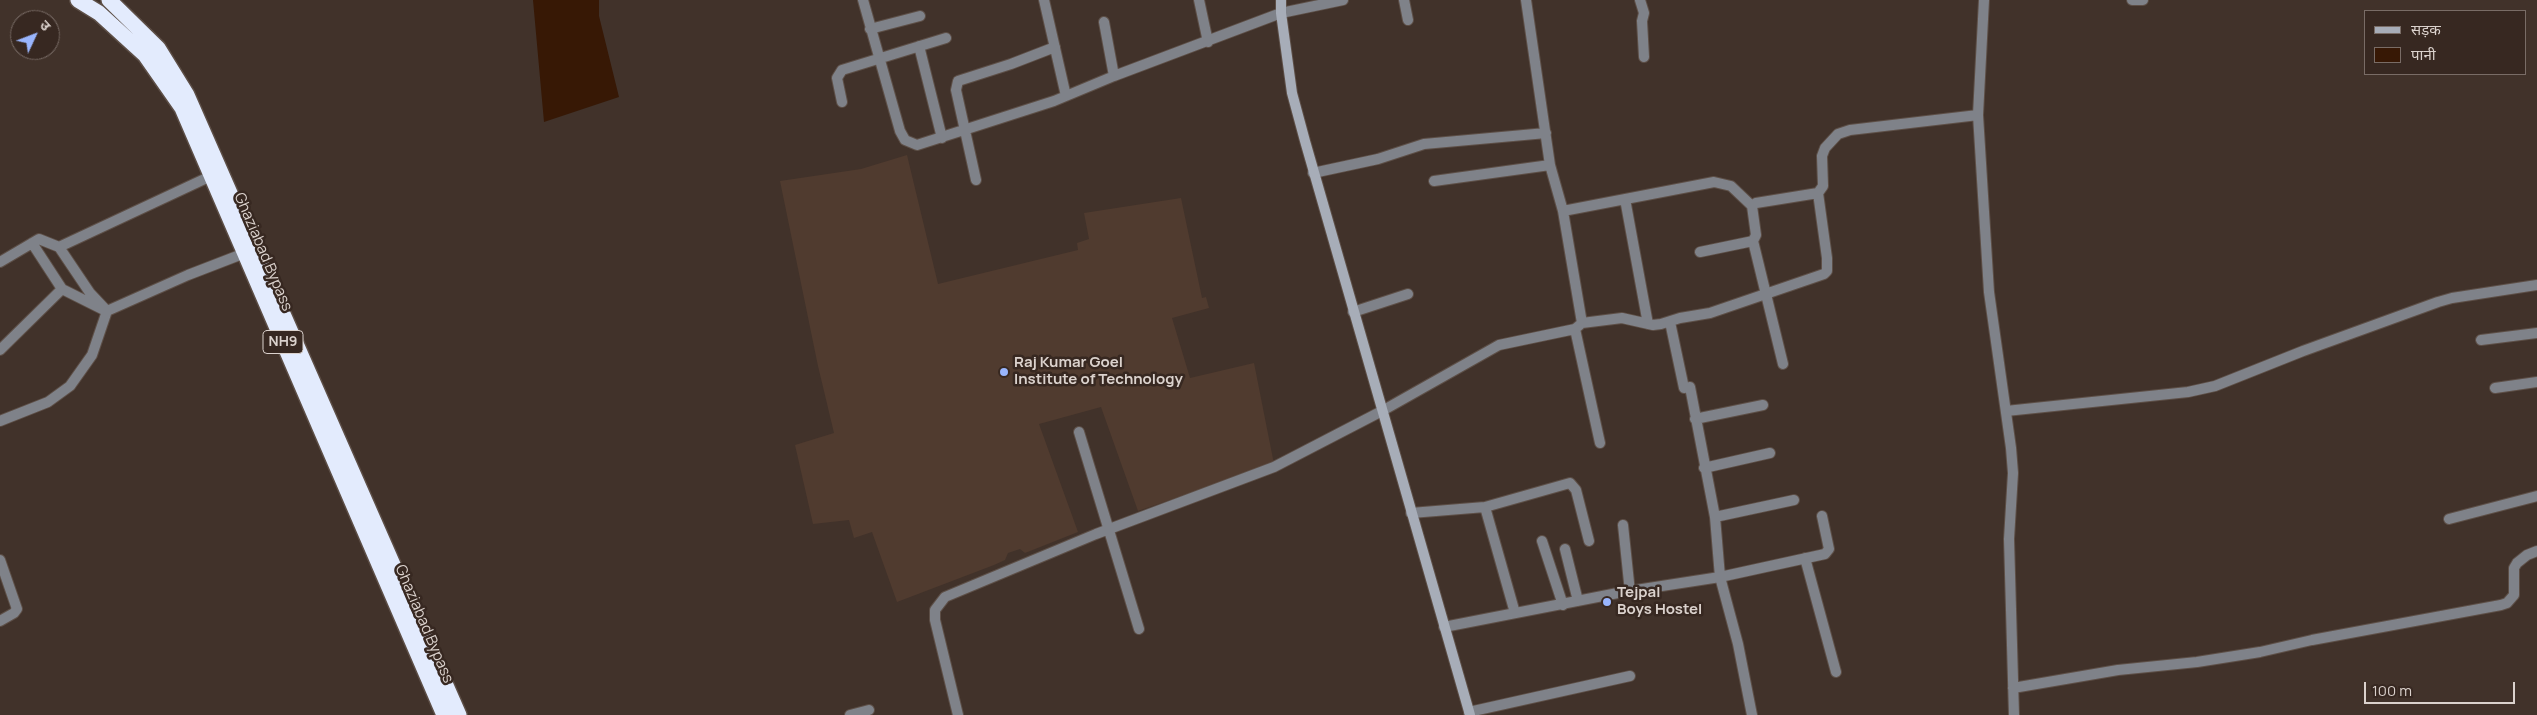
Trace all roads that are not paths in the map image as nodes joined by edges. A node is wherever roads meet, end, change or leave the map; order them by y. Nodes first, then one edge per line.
1 (78, 0) edge
2 (109, 0) edge
3 (863, 0) edge
4 (1044, 0) edge
5 (1199, 0) edge
6 (1281, 0) edge
7 (1343, 0) edge
8 (1404, 0) edge
9 (1526, 0) edge
10 (1640, 0) edge
11 (1984, 0) edge
12 (2132, 0) edge
13 (2143, 0) edge
14 (1281, 13) junction
15 (920, 16) dead end
16 (1408, 20) dead end
17 (1104, 22) dead end
18 (870, 29) junction
19 (946, 38) dead end
20 (1208, 42) junction
21 (919, 46) junction
22 (1055, 47) junction
23 (1644, 57) dead end
24 (878, 58) junction
25 (1114, 76) junction
26 (1066, 96) junction
27 (842, 102) dead end
28 (1978, 115) junction
29 (964, 130) junction
30 (1546, 133) junction
31 (942, 138) junction
32 (1550, 165) junction
33 (1313, 172) junction
34 (211, 176) junction
35 (976, 180) dead end
36 (1434, 181) dead end
37 (1818, 193) junction
38 (1625, 199) junction
39 (1752, 206) junction
40 (1563, 211) junction
41 (1753, 241) junction
42 (32, 243) junction
43 (59, 247) junction
44 (1700, 252) dead end
45 (245, 254) junction
46 (0, 262) edge
47 (2537, 286) edge
48 (62, 289) junction
49 (1408, 294) dead end
50 (1767, 294) junction
51 (107, 311) junction
52 (276, 311) junction
53 (1352, 312) junction
54 (1670, 322) junction
55 (1648, 324) junction
56 (1579, 326) junction
57 (2537, 333) edge
58 (2480, 340) dead end
59 (0, 350) edge
60 (1782, 364) dead end
61 (2537, 382) edge
62 (2495, 388) dead end
63 (1763, 405) dead end
64 (1382, 411) junction
65 (2006, 411) junction
66 (1696, 418) junction
67 (0, 421) edge
68 (1079, 432) dead end
69 (1600, 443) dead end
70 (1770, 453) dead end
71 (1704, 468) junction
72 (2537, 496) edge
73 (1794, 500) dead end
74 (1485, 507) junction
75 (1411, 512) junction
76 (1822, 516) dead end
77 (1715, 517) junction
78 (2449, 519) dead end
79 (1623, 525) dead end
80 (1109, 529) junction
81 (1542, 541) dead end
82 (1589, 541) dead end
83 (1565, 549) dead end
84 (2537, 551) edge
85 (1805, 558) junction
86 (0, 560) edge
87 (1720, 577) junction
88 (1630, 592) junction
89 (1578, 601) junction
90 (1563, 605) junction
91 (1515, 613) junction
92 (0, 621) edge
93 (1444, 627) junction
94 (1140, 629) dead end
95 (1836, 672) dead end
96 (1630, 676) dead end
97 (2013, 688) junction
98 (869, 710) dead end
99 (1470, 713) edge
100 (444, 715) edge
101 (459, 715) edge
102 (850, 715) edge
103 (958, 715) edge
104 (1752, 715) edge
105 (2014, 715) edge

1 - 34 highway, Ghaziabad Bypass / NH9
2 - 52 highway, Ghaziabad Bypass / NH9
3 - 18 street
4 - 22 street
5 - 20 street
6 - 14 street
7 - 14 street
8 - 16 street
9 - 30 street
10 - 23 street
11 - 28 street
12 - 13 street
14 - 20 street
14 - 33 street
15 - 18 street
17 - 25 street
18 - 24 street
19 - 21 street
20 - 25 street
21 - 24 street
21 - 31 street
22 - 26 street
22 - 29 street
24 - 27 street
24 - 31 street
25 - 26 street
26 - 29 street
28 - 37 street
28 - 65 street
29 - 31 street
29 - 35 street
30 - 32 street
30 - 33 street
32 - 36 street
32 - 40 street
33 - 53 street
34 - 43 street
34 - 45 highway, Ghaziabad Bypass / NH9
37 - 39 street
37 - 50 street
38 - 39 street
38 - 40 street
38 - 55 street
39 - 41 street
40 - 56 street
41 - 44 street
41 - 50 street
42 - 43 street
42 - 46 street
42 - 48 street
43 - 51 street
45 - 51 street
45 - 52 highway, Ghaziabad Bypass / NH9
47 - 65 street
48 - 51 street
48 - 59 street
49 - 53 street
50 - 54 street
50 - 60 street
51 - 67 street
52 - 100 highway, Ghaziabad Bypass / NH9
52 - 101 highway, Ghaziabad Bypass / NH9
53 - 64 street
54 - 55 street
54 - 66 street
55 - 56 street
56 - 64 street
56 - 69 street
57 - 58 street
61 - 62 street
63 - 66 street
64 - 75 street
64 - 80 street
65 - 97 street
66 - 71 street
68 - 80 street
70 - 71 street
71 - 77 street
72 - 78 street
73 - 77 street
74 - 75 street
74 - 82 street
74 - 91 street
75 - 93 street
76 - 85 street
77 - 87 street
79 - 88 street
80 - 94 street
80 - 103 street
81 - 90 street
83 - 89 street
84 - 97 street
85 - 87 street
85 - 95 street
86 - 92 street
87 - 88 street
87 - 104 street
88 - 89 street
89 - 90 street
90 - 91 street
91 - 93 street
93 - 99 street
96 - 99 street
97 - 105 street
98 - 102 street

